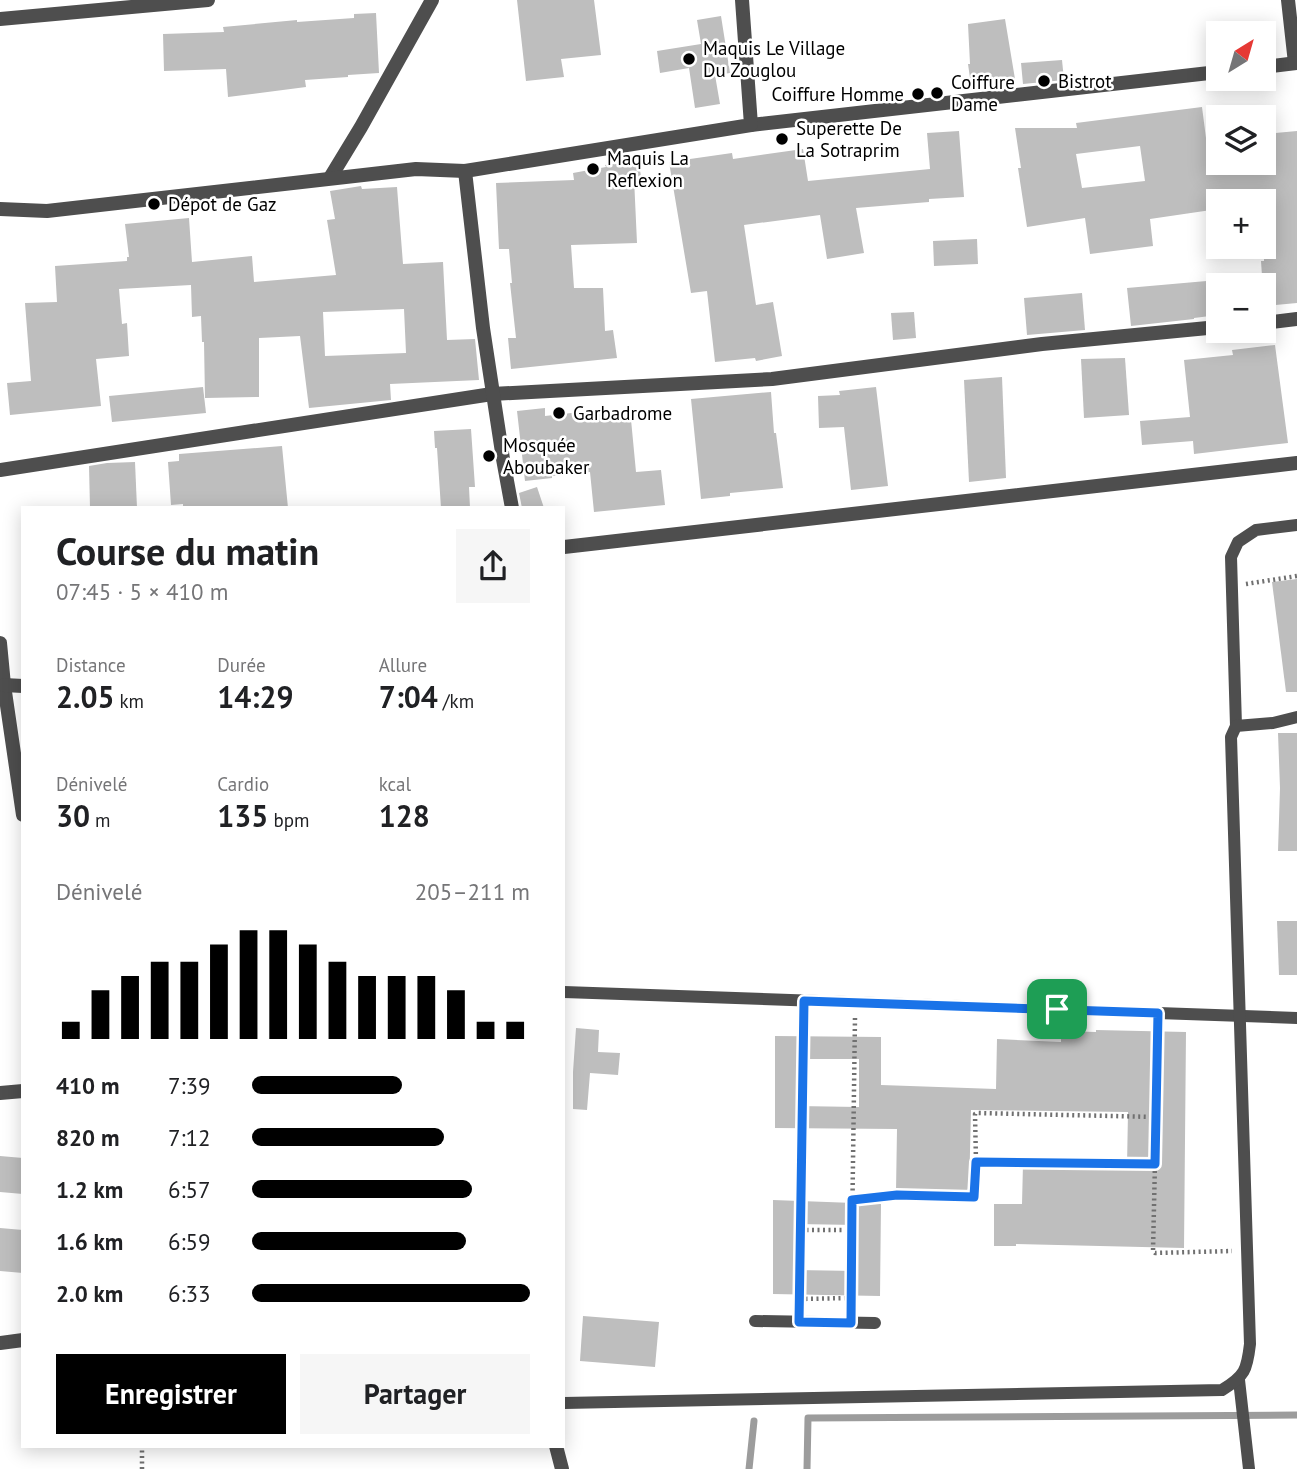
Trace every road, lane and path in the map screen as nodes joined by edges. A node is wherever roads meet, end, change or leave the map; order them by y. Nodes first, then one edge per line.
1 (208, 0) edge
2 (432, 0) edge
3 (742, 0) edge
4 (1288, 0) edge
5 (0, 19) edge
6 (1296, 63) edge
7 (1276, 66) edge
8 (1206, 73) edge
9 (751, 125) junction
10 (465, 171) junction
11 (330, 178) junction
12 (0, 209) edge
13 (1297, 319) edge
14 (1276, 322) edge
15 (1206, 328) edge
16 (492, 394) junction
17 (1297, 463) edge
18 (0, 470) edge
19 (512, 506) edge
20 (1297, 525) edge
21 (565, 547) edge
22 (1297, 576) edge
23 (1231, 586) junction
24 (0, 643) edge
25 (4, 685) junction
26 (21, 686) edge
27 (1297, 717) edge
28 (1236, 726) junction
29 (21, 801) edge
30 (565, 992) edge
31 (804, 1001) junction
32 (855, 1002) junction
33 (1158, 1013) junction
34 (1239, 1016) junction
35 (1297, 1018) edge
36 (21, 1091) edge
37 (0, 1094) edge
38 (1156, 1117) junction
39 (976, 1162) junction
40 (1155, 1164) junction
41 (852, 1200) junction
42 (801, 1230) junction
43 (852, 1230) junction
44 (1247, 1250) junction
45 (851, 1298) junction
46 (800, 1299) junction
47 (755, 1321) dead end
48 (799, 1322) junction
49 (851, 1323) junction
50 (874, 1323) dead end
51 (21, 1340) edge
52 (0, 1343) edge
53 (1239, 1380) junction
54 (565, 1403) edge
55 (142, 1448) edge
56 (557, 1448) edge
57 (142, 1469) edge
58 (562, 1469) edge
59 (1249, 1469) edge

1 - 5 street
2 - 11 street
3 - 9 street
4 - 6 street
6 - 7 street
8 - 9 street
9 - 10 street
10 - 11 street
10 - 16 street
11 - 12 street
13 - 14 street
15 - 16 street
16 - 18 street
16 - 19 street
17 - 21 street
20 - 23 lane
22 - 23 path
23 - 28 lane
24 - 25 street
25 - 26 street
25 - 29 street
27 - 28 lane
28 - 34 lane
30 - 31 lane
31 - 32 lane
31 - 42 path
32 - 33 lane
32 - 41 path
33 - 34 lane
33 - 38 path
34 - 35 lane
34 - 44 lane
36 - 37 street
38 - 39 path
38 - 40 path
39 - 40 path
39 - 41 path
40 - 44 path
41 - 43 path
42 - 43 path
42 - 46 path
43 - 45 path
44 - 53 lane
45 - 46 path
45 - 49 path
46 - 48 path
47 - 48 lane
48 - 49 lane
49 - 50 lane
51 - 52 street
53 - 54 lane
53 - 59 lane
55 - 57 path
56 - 58 street

